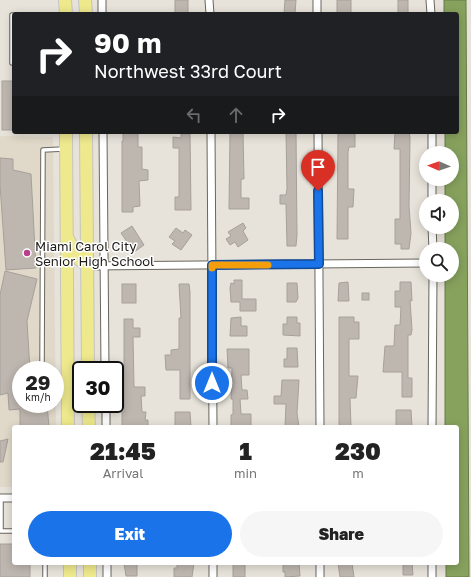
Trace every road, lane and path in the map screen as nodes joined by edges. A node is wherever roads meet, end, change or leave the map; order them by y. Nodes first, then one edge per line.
1 (65, 0) edge
2 (85, 0) edge
3 (102, 0) edge
4 (210, 0) edge
5 (317, 0) edge
6 (430, 0) edge
7 (66, 12) edge
8 (86, 12) edge
9 (102, 12) edge
10 (210, 12) edge
11 (317, 12) edge
12 (431, 12) edge
13 (66, 134) edge
14 (86, 134) edge
15 (103, 134) edge
16 (211, 134) edge
17 (318, 134) edge
18 (432, 134) edge
19 (432, 146) edge
20 (67, 149) junction
21 (67, 238) junction
22 (419, 263) edge
23 (319, 264) junction
24 (212, 265) junction
25 (88, 266) junction
26 (104, 266) junction
27 (433, 282) edge
28 (42, 361) edge
29 (88, 361) edge
30 (105, 361) edge
31 (64, 397) edge
32 (68, 399) junction
33 (88, 413) edge
34 (106, 413) edge
35 (68, 425) edge
36 (89, 425) edge
37 (106, 425) edge
38 (213, 425) edge
39 (320, 425) edge
40 (432, 425) edge
41 (1, 498) edge
42 (12, 498) edge
43 (12, 531) edge
44 (45, 565) edge
45 (70, 565) edge
46 (90, 565) edge
47 (107, 565) edge
48 (213, 565) edge
49 (320, 565) edge
50 (432, 565) edge
51 (45, 577) edge
52 (70, 577) edge
53 (90, 577) edge
54 (107, 577) edge
55 (213, 577) edge
56 (320, 577) edge
57 (432, 577) edge

1 - 7 main road
2 - 8 main road
3 - 9 street
4 - 10 street
5 - 11 street
6 - 12 street
13 - 20 main road
14 - 25 main road
15 - 26 street
16 - 24 street
17 - 23 street
18 - 19 street
20 - 21 main road
20 - 28 lane
21 - 25 main road
21 - 32 main road
22 - 23 street
23 - 24 street
23 - 39 street
24 - 26 street
24 - 38 street
25 - 26 street
25 - 29 main road
26 - 30 street
27 - 40 street
31 - 32 lane
32 - 35 main road
33 - 36 main road
34 - 37 street
41 - 42 street
41 - 43 lane
44 - 51 lane
45 - 52 main road
46 - 53 main road
47 - 54 street
48 - 55 street
49 - 56 street
50 - 57 street

